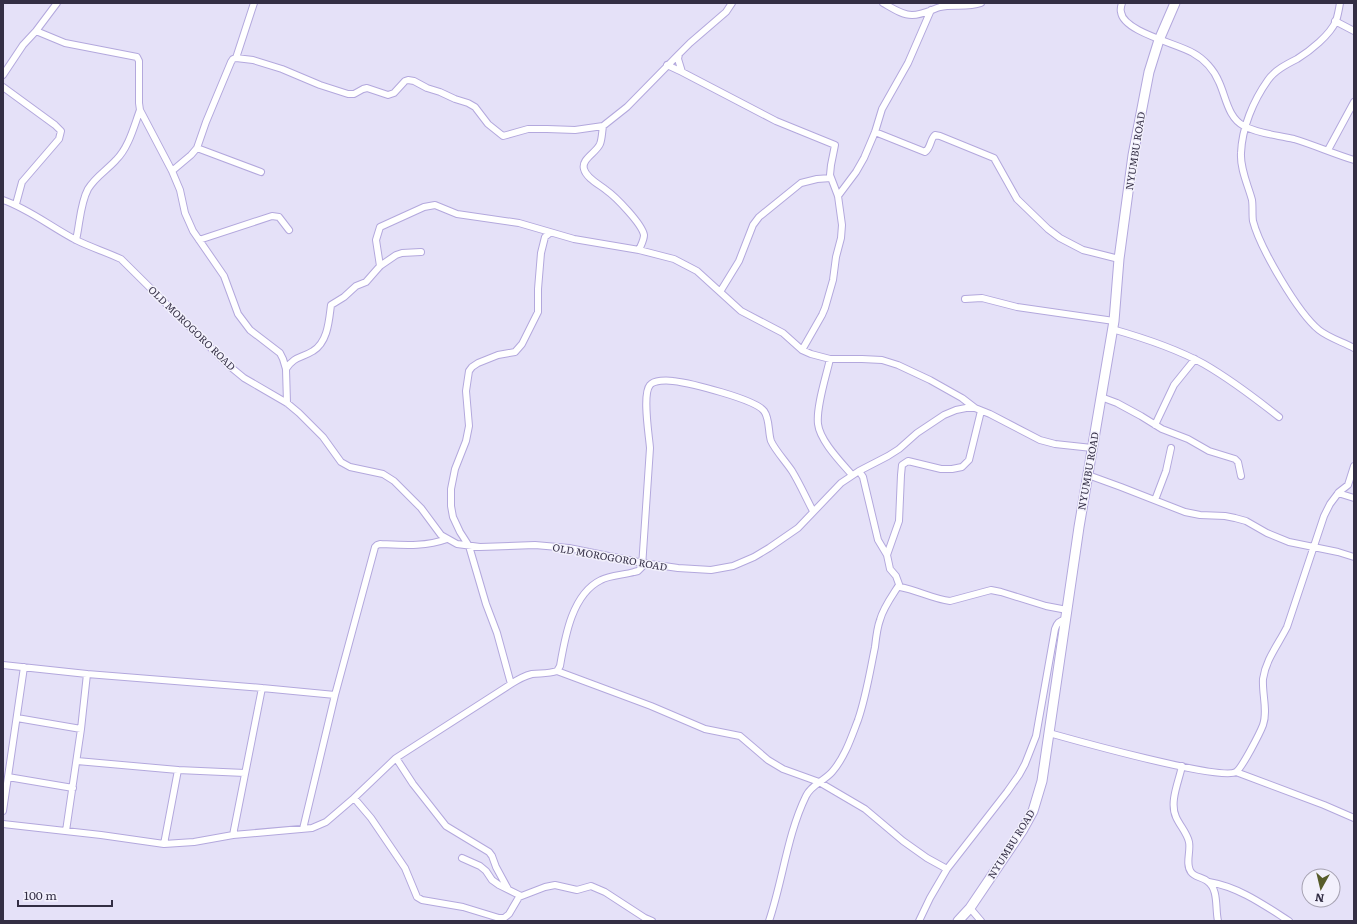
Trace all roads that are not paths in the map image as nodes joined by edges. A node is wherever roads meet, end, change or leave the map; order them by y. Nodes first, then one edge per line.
1 (57, 3) edge
2 (254, 3) edge
3 (732, 3) edge
4 (883, 3) edge
5 (980, 3) edge
6 (1122, 3) edge
7 (1175, 3) edge
8 (1340, 3) edge
9 (931, 10) junction
10 (1335, 21) junction
11 (36, 31) junction
12 (1354, 31) edge
13 (1159, 40) junction
14 (679, 54) junction
15 (236, 58) junction
16 (667, 66) junction
17 (682, 72) junction
18 (3, 75) edge
19 (3, 87) edge
20 (1354, 102) edge
21 (140, 110) junction
22 (603, 126) junction
23 (1244, 127) junction
24 (875, 132) junction
25 (197, 148) junction
26 (1328, 150) junction
27 (1354, 160) edge
28 (172, 171) junction
29 (261, 172) dead end
30 (831, 178) junction
31 (838, 196) junction
32 (3, 200) edge
33 (16, 204) junction
34 (289, 230) dead end
35 (550, 233) junction
36 (76, 240) junction
37 (199, 240) junction
38 (639, 250) junction
39 (421, 252) dead end
40 (1119, 259) junction
41 (380, 266) junction
42 (720, 292) junction
43 (965, 299) dead end
44 (1113, 325) junction
45 (1354, 348) edge
46 (802, 350) junction
47 (830, 359) junction
48 (1195, 359) junction
49 (286, 369) junction
50 (1101, 397) junction
51 (287, 403) junction
52 (975, 408) junction
53 (982, 411) junction
54 (1279, 416) dead end
55 (1155, 425) junction
56 (1092, 448) junction
57 (1171, 448) dead end
58 (1354, 466) edge
59 (859, 471) junction
60 (852, 475) junction
61 (1088, 475) junction
62 (1241, 476) dead end
63 (1338, 493) junction
64 (1354, 498) edge
65 (1155, 500) junction
66 (813, 511) junction
67 (448, 539) junction
68 (469, 546) junction
69 (1314, 546) junction
70 (887, 556) junction
71 (1354, 557) edge
72 (643, 563) junction
73 (899, 585) junction
74 (1066, 615) junction
75 (3, 665) edge
76 (24, 667) junction
77 (557, 671) junction
78 (87, 674) junction
79 (511, 684) junction
80 (262, 688) junction
81 (335, 695) junction
82 (17, 718) junction
83 (81, 729) junction
84 (1049, 733) junction
85 (396, 758) junction
86 (77, 761) junction
87 (1182, 766) junction
88 (178, 770) junction
89 (1236, 772) junction
90 (244, 773) junction
91 (8, 776) junction
92 (819, 782) junction
93 (73, 788) junction
94 (354, 798) junction
95 (3, 811) edge
96 (1354, 818) edge
97 (3, 824) edge
98 (303, 829) junction
99 (66, 831) junction
100 (233, 835) junction
101 (164, 844) junction
102 (462, 858) dead end
103 (947, 868) junction
104 (1209, 882) junction
105 (508, 889) junction
106 (521, 896) junction
107 (970, 908) junction
108 (652, 921) edge
109 (769, 921) edge
110 (919, 921) edge
111 (958, 921) edge
112 (980, 921) edge
113 (1218, 921) edge
114 (1289, 921) edge

1 - 11 street
2 - 15 street
3 - 14 street
4 - 9 street
5 - 9 street
6 - 13 street
7 - 13 street, NYUMBU ROAD
8 - 10 street
9 - 24 street
10 - 12 street
10 - 23 street
11 - 18 street
11 - 21 street
13 - 23 street
13 - 40 street, NYUMBU ROAD
14 - 16 street
14 - 17 street
15 - 22 street
15 - 25 street
16 - 17 street
16 - 22 street
17 - 30 street
19 - 33 street
20 - 26 street
21 - 28 street
21 - 36 street
22 - 38 street
23 - 26 street
23 - 45 street
24 - 31 street
24 - 40 street
25 - 28 street
25 - 29 street
26 - 27 street
28 - 37 street
30 - 31 street
30 - 42 street
31 - 46 street
32 - 33 street, OLD MOROGORO ROAD
33 - 36 street, OLD MOROGORO ROAD
34 - 37 street
35 - 38 street
35 - 41 street
35 - 68 street
36 - 51 street, OLD MOROGORO ROAD
37 - 49 street
38 - 42 street
39 - 41 street
40 - 44 street, NYUMBU ROAD
41 - 49 street
42 - 46 street
43 - 44 street
44 - 48 street
44 - 50 street, NYUMBU ROAD
46 - 47 street
47 - 52 street
47 - 60 street
48 - 54 street
48 - 55 street
49 - 51 street
50 - 55 street
50 - 56 street, NYUMBU ROAD
51 - 67 street, OLD MOROGORO ROAD
52 - 53 street, OLD MOROGORO ROAD
52 - 59 street, OLD MOROGORO ROAD
53 - 56 street, OLD MOROGORO ROAD
53 - 70 street
55 - 62 street
56 - 61 street, NYUMBU ROAD
57 - 65 street
58 - 63 street
59 - 60 street, OLD MOROGORO ROAD
59 - 70 street
60 - 66 street, OLD MOROGORO ROAD
61 - 65 street
61 - 74 street, NYUMBU ROAD
63 - 64 street
63 - 69 street
65 - 69 street
66 - 72 street, OLD MOROGORO ROAD
66 - 72 street
67 - 68 street, OLD MOROGORO ROAD
67 - 81 street
68 - 72 street, OLD MOROGORO ROAD
68 - 79 street
69 - 71 street
69 - 89 street
70 - 73 street
72 - 77 street
73 - 74 street
73 - 92 street
74 - 84 street, NYUMBU ROAD
74 - 103 street
75 - 76 street
76 - 78 street
76 - 82 street
77 - 79 street
77 - 92 street
78 - 80 street
78 - 83 street
79 - 85 street
80 - 81 street
80 - 90 street
81 - 98 street
82 - 83 street
82 - 91 street
83 - 86 street
84 - 87 street
84 - 107 street, NYUMBU ROAD
85 - 94 street
85 - 105 street
86 - 88 street
86 - 93 street
87 - 89 street
87 - 104 street
88 - 90 street
88 - 101 street
89 - 96 street
90 - 100 street
91 - 93 street
91 - 95 street
92 - 103 street
92 - 109 street
93 - 99 street
94 - 98 street
94 - 106 street
97 - 99 street
98 - 100 street
99 - 101 street
100 - 101 street
102 - 105 street
103 - 110 street
104 - 113 street
104 - 114 street
105 - 106 street
106 - 108 street
107 - 111 street, NYUMBU ROAD
107 - 112 street

